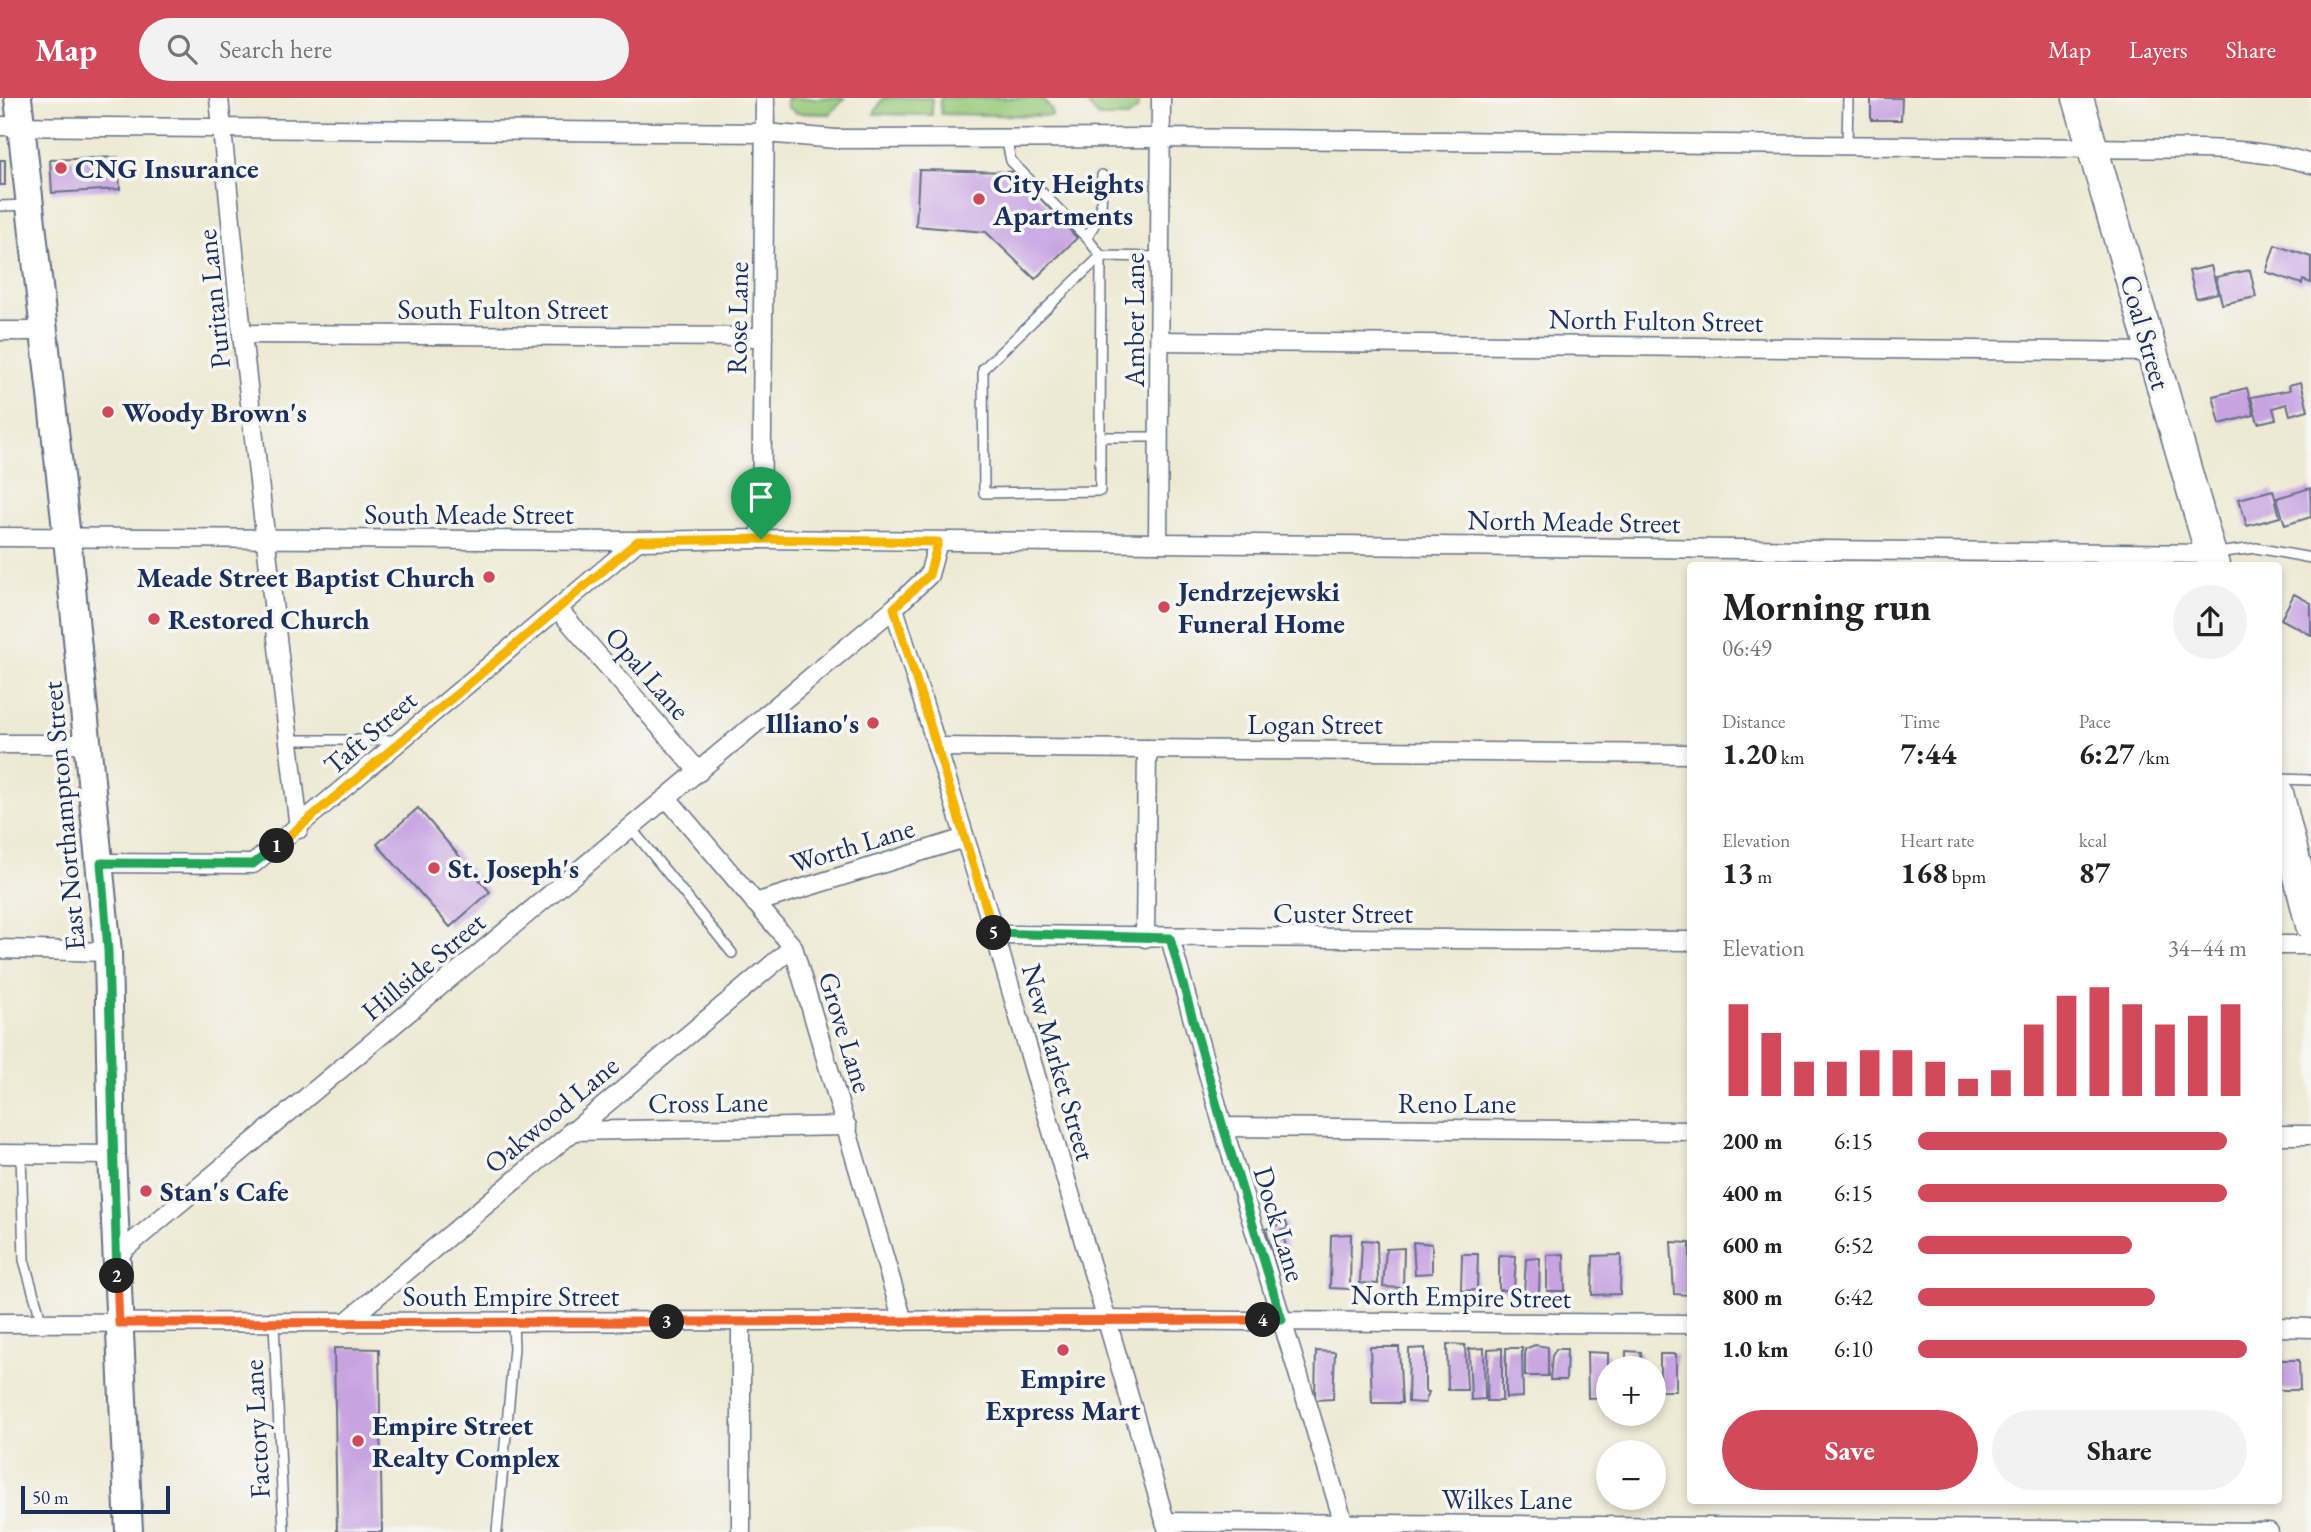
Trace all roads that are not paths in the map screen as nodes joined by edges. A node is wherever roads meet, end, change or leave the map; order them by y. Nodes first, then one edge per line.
1 (19, 98) edge
2 (219, 98) edge
3 (765, 98) edge
4 (1161, 98) edge
5 (1848, 98) edge
6 (2078, 98) edge
7 (11, 126) edge
8 (222, 130) junction
9 (765, 133) junction
10 (1006, 138) junction
11 (1160, 138) junction
12 (1847, 145) junction
13 (2094, 148) junction
14 (2311, 164) edge
15 (1102, 175) dead end
16 (29, 205) junction
17 (0, 206) edge
18 (1087, 238) junction
19 (1101, 256) junction
20 (1160, 257) junction
21 (0, 331) edge
22 (43, 331) junction
23 (242, 334) junction
24 (763, 337) junction
25 (1160, 341) junction
26 (2151, 352) junction
27 (1100, 437) junction
28 (1159, 437) junction
29 (0, 537) edge
30 (67, 538) junction
31 (265, 538) junction
32 (761, 539) junction
33 (638, 541) junction
34 (938, 542) junction
35 (1158, 543) junction
36 (2311, 558) edge
37 (2213, 559) edge
38 (894, 608) junction
39 (558, 609) junction
40 (286, 740) junction
41 (400, 740) junction
42 (0, 744) edge
43 (89, 744) junction
44 (938, 747) junction
45 (1147, 749) junction
46 (1687, 754) edge
47 (699, 772) junction
48 (2282, 779) edge
49 (2311, 780) edge
50 (667, 798) junction
51 (2282, 809) edge
52 (631, 828) junction
53 (299, 829) junction
54 (965, 838) junction
55 (101, 863) junction
56 (755, 903) junction
57 (2311, 925) edge
58 (995, 935) junction
59 (1170, 938) junction
60 (1145, 939) junction
61 (1687, 941) edge
62 (2282, 945) edge
63 (2311, 945) edge
64 (793, 947) junction
65 (0, 950) edge
66 (108, 951) junction
67 (732, 953) dead end
68 (847, 1126) junction
69 (1223, 1127) junction
70 (570, 1131) junction
71 (1687, 1131) edge
72 (2282, 1135) edge
73 (2311, 1135) edge
74 (0, 1154) edge
75 (21, 1154) junction
76 (112, 1155) junction
77 (116, 1256) junction
78 (1105, 1320) junction
79 (1282, 1320) junction
80 (903, 1321) junction
81 (513, 1322) junction
82 (741, 1322) junction
83 (42, 1323) junction
84 (119, 1323) junction
85 (345, 1323) junction
86 (0, 1324) edge
87 (275, 1324) junction
88 (1687, 1324) edge
89 (2282, 1327) edge
90 (2311, 1328) edge
91 (1344, 1524) junction
92 (1167, 1527) edge
93 (129, 1532) edge
94 (284, 1532) edge
95 (497, 1532) edge
96 (741, 1532) edge
97 (2269, 1532) edge

1 - 7 main road, East Northampton Street
2 - 8 street, Puritan Lane
3 - 9 street, Rose Lane
4 - 11 street, Amber Lane
5 - 12 lane
6 - 13 main road, Coal Street
7 - 8 street
7 - 16 main road, East Northampton Street
8 - 9 street
8 - 23 street, Puritan Lane
9 - 10 street
9 - 24 street, Rose Lane
10 - 11 street
10 - 18 lane
11 - 12 street
11 - 20 street, Amber Lane
12 - 13 street
13 - 14 street
13 - 26 main road, Coal Street
15 - 18 lane
16 - 17 lane
16 - 22 main road, East Northampton Street
18 - 19 lane
19 - 20 lane
19 - 27 lane
19 - 27 lane
20 - 25 street, Amber Lane
21 - 22 street
22 - 30 main road, East Northampton Street
23 - 24 street, South Fulton Street
23 - 31 street, Puritan Lane
24 - 32 street, Rose Lane
25 - 26 street, North Fulton Street
25 - 28 street, Amber Lane
26 - 37 main road, Coal Street
27 - 28 lane
28 - 35 street, Amber Lane
29 - 30 street, South Meade Street
30 - 31 street, South Meade Street
30 - 43 main road, East Northampton Street
31 - 33 street, South Meade Street
31 - 40 street, Puritan Lane
32 - 33 street, South Meade Street
32 - 34 street, South Meade Street
33 - 39 street, Taft Street
34 - 35 street, North Meade Street
34 - 38 street, Hillside Street
35 - 37 street, North Meade Street
36 - 37 lane
38 - 44 street, New Market Street
38 - 47 street, Hillside Street
39 - 41 street, Taft Street
39 - 47 street, Opal Lane
40 - 41 lane
40 - 53 street, Puritan Lane
41 - 53 street, Taft Street
42 - 43 street
43 - 55 main road, East Northampton Street
44 - 45 street, Logan Street
44 - 54 street, New Market Street
45 - 46 street, Logan Street
45 - 60 street
47 - 50 street, Hillside Street
48 - 49 lane
50 - 52 street, Hillside Street
50 - 56 street, Grove Lane
51 - 57 main road
52 - 67 lane
52 - 77 street, Hillside Street
53 - 55 street, Taft Street
54 - 56 street, Worth Lane
54 - 58 street, New Market Street
55 - 66 main road, East Northampton Street
56 - 64 street, Grove Lane
58 - 60 street, Custer Street
58 - 78 street, New Market Street
59 - 60 street, Custer Street
59 - 61 street, Custer Street
59 - 69 street, Dock Lane
62 - 63 street
64 - 68 street, Grove Lane
64 - 70 street, Oakwood Lane
65 - 66 street
66 - 76 main road, East Northampton Street
68 - 70 street, Cross Lane
68 - 80 street, Grove Lane
69 - 71 street, Reno Lane
69 - 79 street, Dock Lane
70 - 85 street, Oakwood Lane
72 - 73 street
74 - 75 street
75 - 76 street
75 - 83 lane
76 - 77 main road, East Northampton Street
77 - 84 main road, East Northampton Street
78 - 79 street, North Empire Street
78 - 80 street, South Empire Street
78 - 92 street, New Market Street
79 - 88 street, North Empire Street
79 - 91 street, Dock Lane
80 - 82 street, South Empire Street
81 - 82 street, South Empire Street
81 - 85 street, South Empire Street
81 - 95 lane
82 - 96 street
83 - 84 street, South Empire Street
83 - 86 street, South Empire Street
84 - 87 street, South Empire Street
84 - 93 main road, East Northampton Street
85 - 87 street, South Empire Street
87 - 94 lane, Factory Lane
89 - 90 street
91 - 92 street, Wilkes Lane
91 - 97 street, Wilkes Lane

